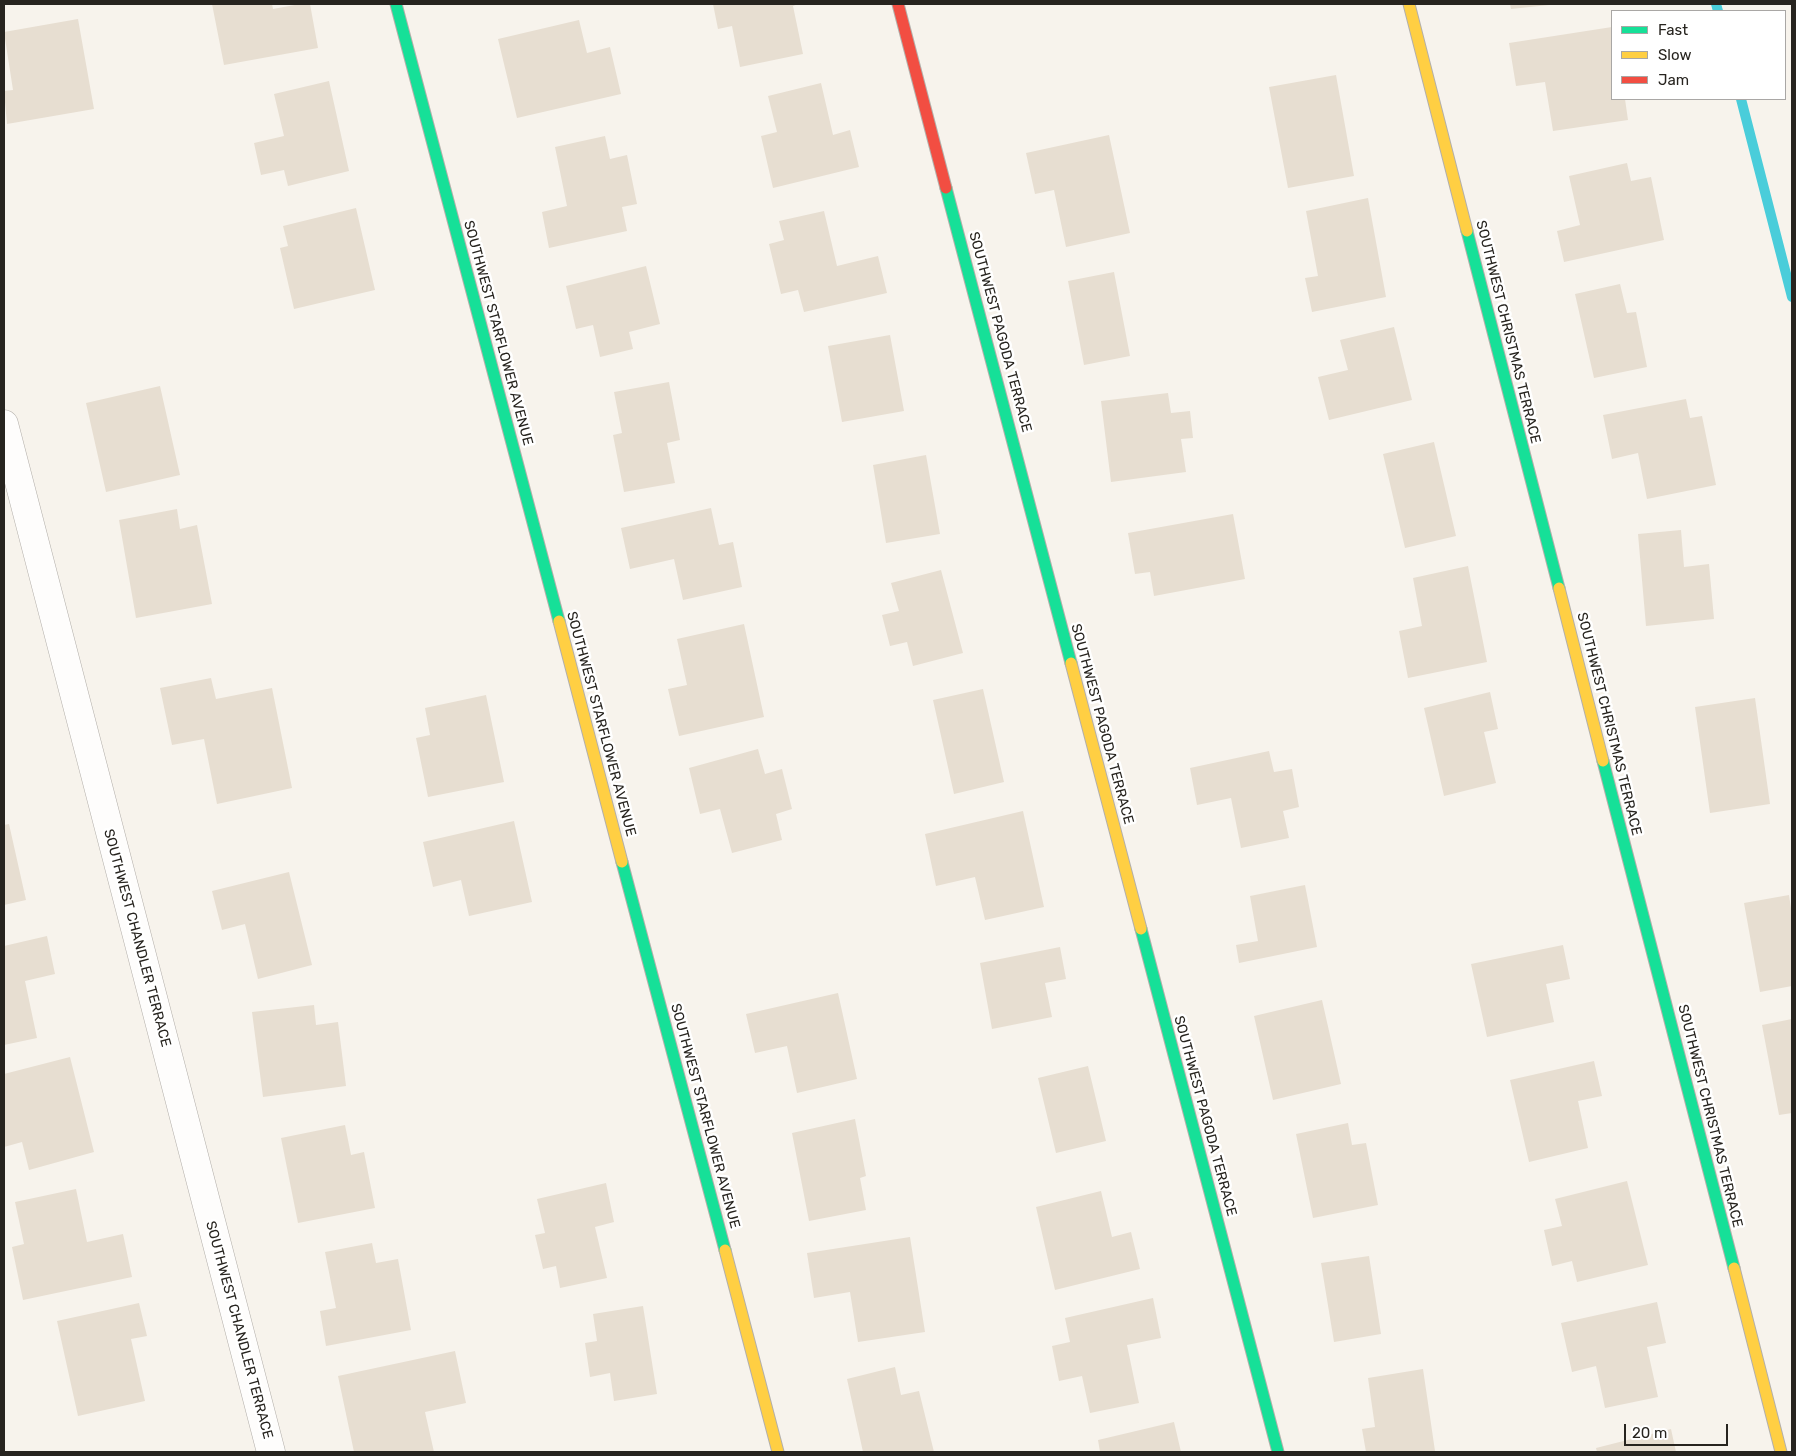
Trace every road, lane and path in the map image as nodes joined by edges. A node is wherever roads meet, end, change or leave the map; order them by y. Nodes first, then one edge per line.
1 (396, 4) edge
2 (898, 4) edge
3 (1408, 4) edge
4 (4, 424) edge
5 (271, 1452) edge
6 (778, 1452) edge
7 (1278, 1452) edge
8 (1781, 1452) edge

1 - 6 street, SOUTHWEST STARFLOWER AVENUE
2 - 7 street, SOUTHWEST PAGODA TERRACE
3 - 8 street, SOUTHWEST CHRISTMAS TERRACE
4 - 5 street, SOUTHWEST CHANDLER TERRACE

